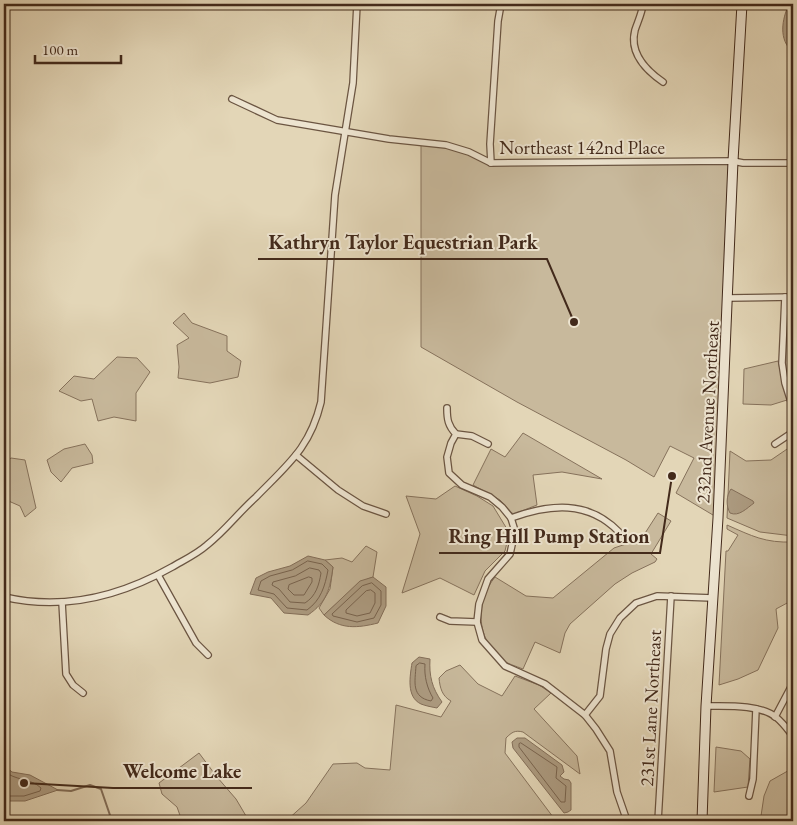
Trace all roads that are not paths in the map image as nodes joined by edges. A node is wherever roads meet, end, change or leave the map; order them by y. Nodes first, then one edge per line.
1 (357, 4) edge
2 (500, 4) edge
3 (643, 4) edge
4 (742, 4) edge
5 (664, 82) dead end
6 (232, 99) dead end
7 (346, 132) junction
8 (733, 161) junction
9 (491, 163) junction
10 (793, 163) edge
11 (785, 297) junction
12 (793, 297) edge
13 (728, 298) junction
14 (447, 408) dead end
15 (793, 408) edge
16 (793, 432) edge
17 (456, 434) junction
18 (488, 444) dead end
19 (775, 444) dead end
20 (296, 455) junction
21 (386, 514) dead end
22 (511, 518) junction
23 (619, 532) dead end
24 (158, 575) junction
25 (671, 596) junction
26 (4, 597) edge
27 (713, 598) junction
28 (62, 602) junction
29 (440, 617) dead end
30 (477, 622) junction
31 (208, 655) dead end
32 (793, 683) edge
33 (83, 693) dead end
34 (706, 706) junction
35 (756, 709) junction
36 (585, 715) junction
37 (775, 716) junction
38 (793, 736) edge
39 (750, 796) dead end
40 (630, 821) edge
41 (658, 821) edge
42 (702, 821) edge

1 - 7 street
2 - 9 street
3 - 5 street
4 - 8 street, 232nd Avenue Northeast
6 - 7 street, Northeast 142nd Place
7 - 9 street, Northeast 142nd Place
7 - 20 street
8 - 9 street, Northeast 142nd Place
8 - 10 street, Northeast 142nd Place
8 - 13 street, 232nd Avenue Northeast
11 - 12 street
11 - 13 street
11 - 15 street
13 - 27 street, 232nd Avenue Northeast
14 - 17 street
16 - 19 street
17 - 18 street
17 - 22 street
20 - 21 street
20 - 24 street
22 - 23 street
22 - 30 street
24 - 28 street
24 - 31 street
25 - 27 street
25 - 36 street
25 - 41 street, 231st Lane Northeast
26 - 28 street
27 - 34 street, 232nd Avenue Northeast
28 - 33 street
29 - 30 street
30 - 36 street
32 - 37 street
34 - 35 street
34 - 42 street, 232nd Avenue Northeast
35 - 37 street
35 - 39 street
36 - 40 street
37 - 38 street

